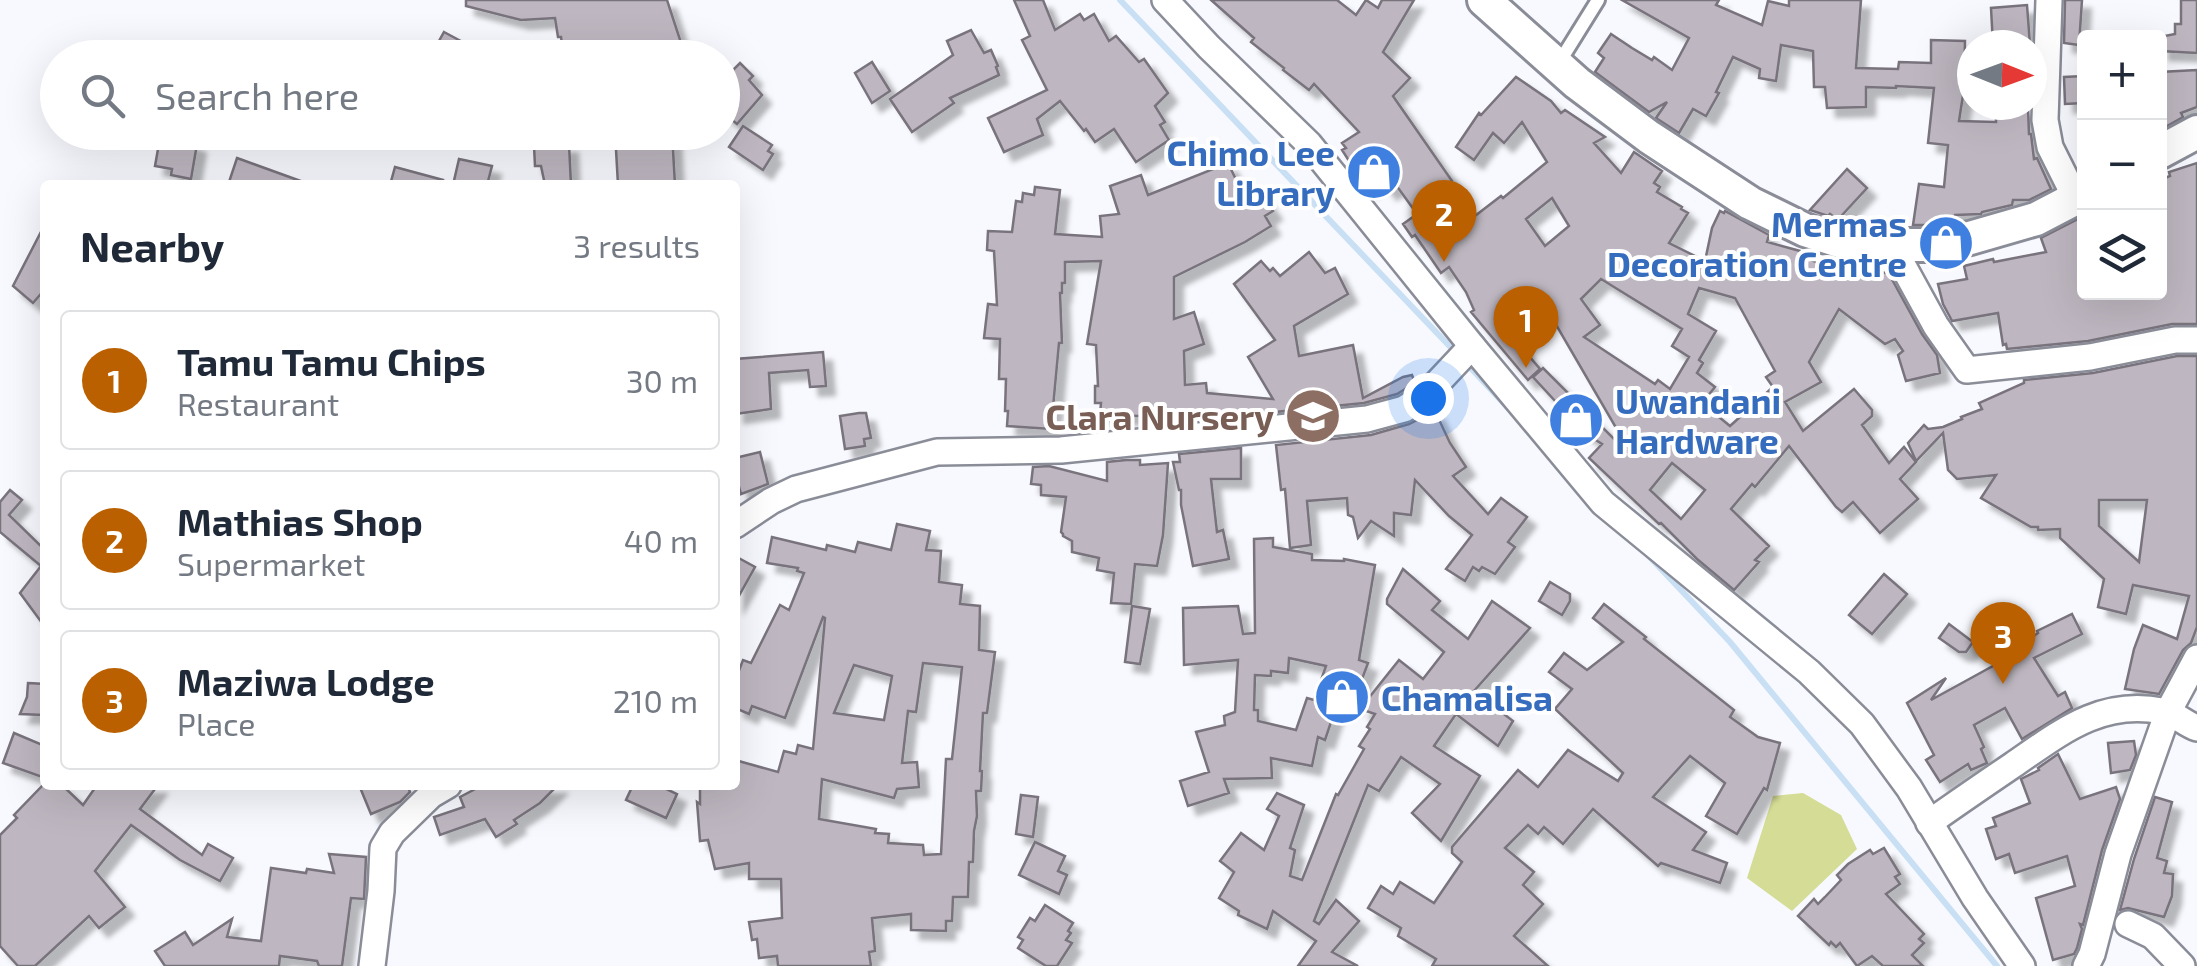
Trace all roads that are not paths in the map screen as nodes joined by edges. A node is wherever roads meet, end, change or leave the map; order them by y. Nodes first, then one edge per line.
1 (1166, 0) edge
2 (1484, 0) edge
3 (1598, 0) edge
4 (2050, 0) edge
5 (1557, 66) junction
6 (2197, 132) edge
7 (2167, 148) edge
8 (2077, 192) edge
9 (2077, 198) edge
10 (1891, 244) junction
11 (2197, 340) edge
12 (1472, 346) junction
13 (740, 521) edge
14 (2197, 658) edge
15 (2168, 712) junction
16 (2197, 728) edge
17 (440, 790) edge
18 (1929, 822) junction
19 (2128, 924) dead end
20 (372, 966) edge
21 (2022, 966) edge
22 (2086, 966) edge
23 (2182, 966) edge

1 - 12 street
2 - 5 street
3 - 5 lane
4 - 8 street
5 - 10 street
6 - 7 street
9 - 10 street
10 - 11 street
12 - 13 street
12 - 18 street
14 - 15 street
15 - 16 street
15 - 18 street
15 - 22 street
17 - 20 street
18 - 21 street
19 - 23 street

